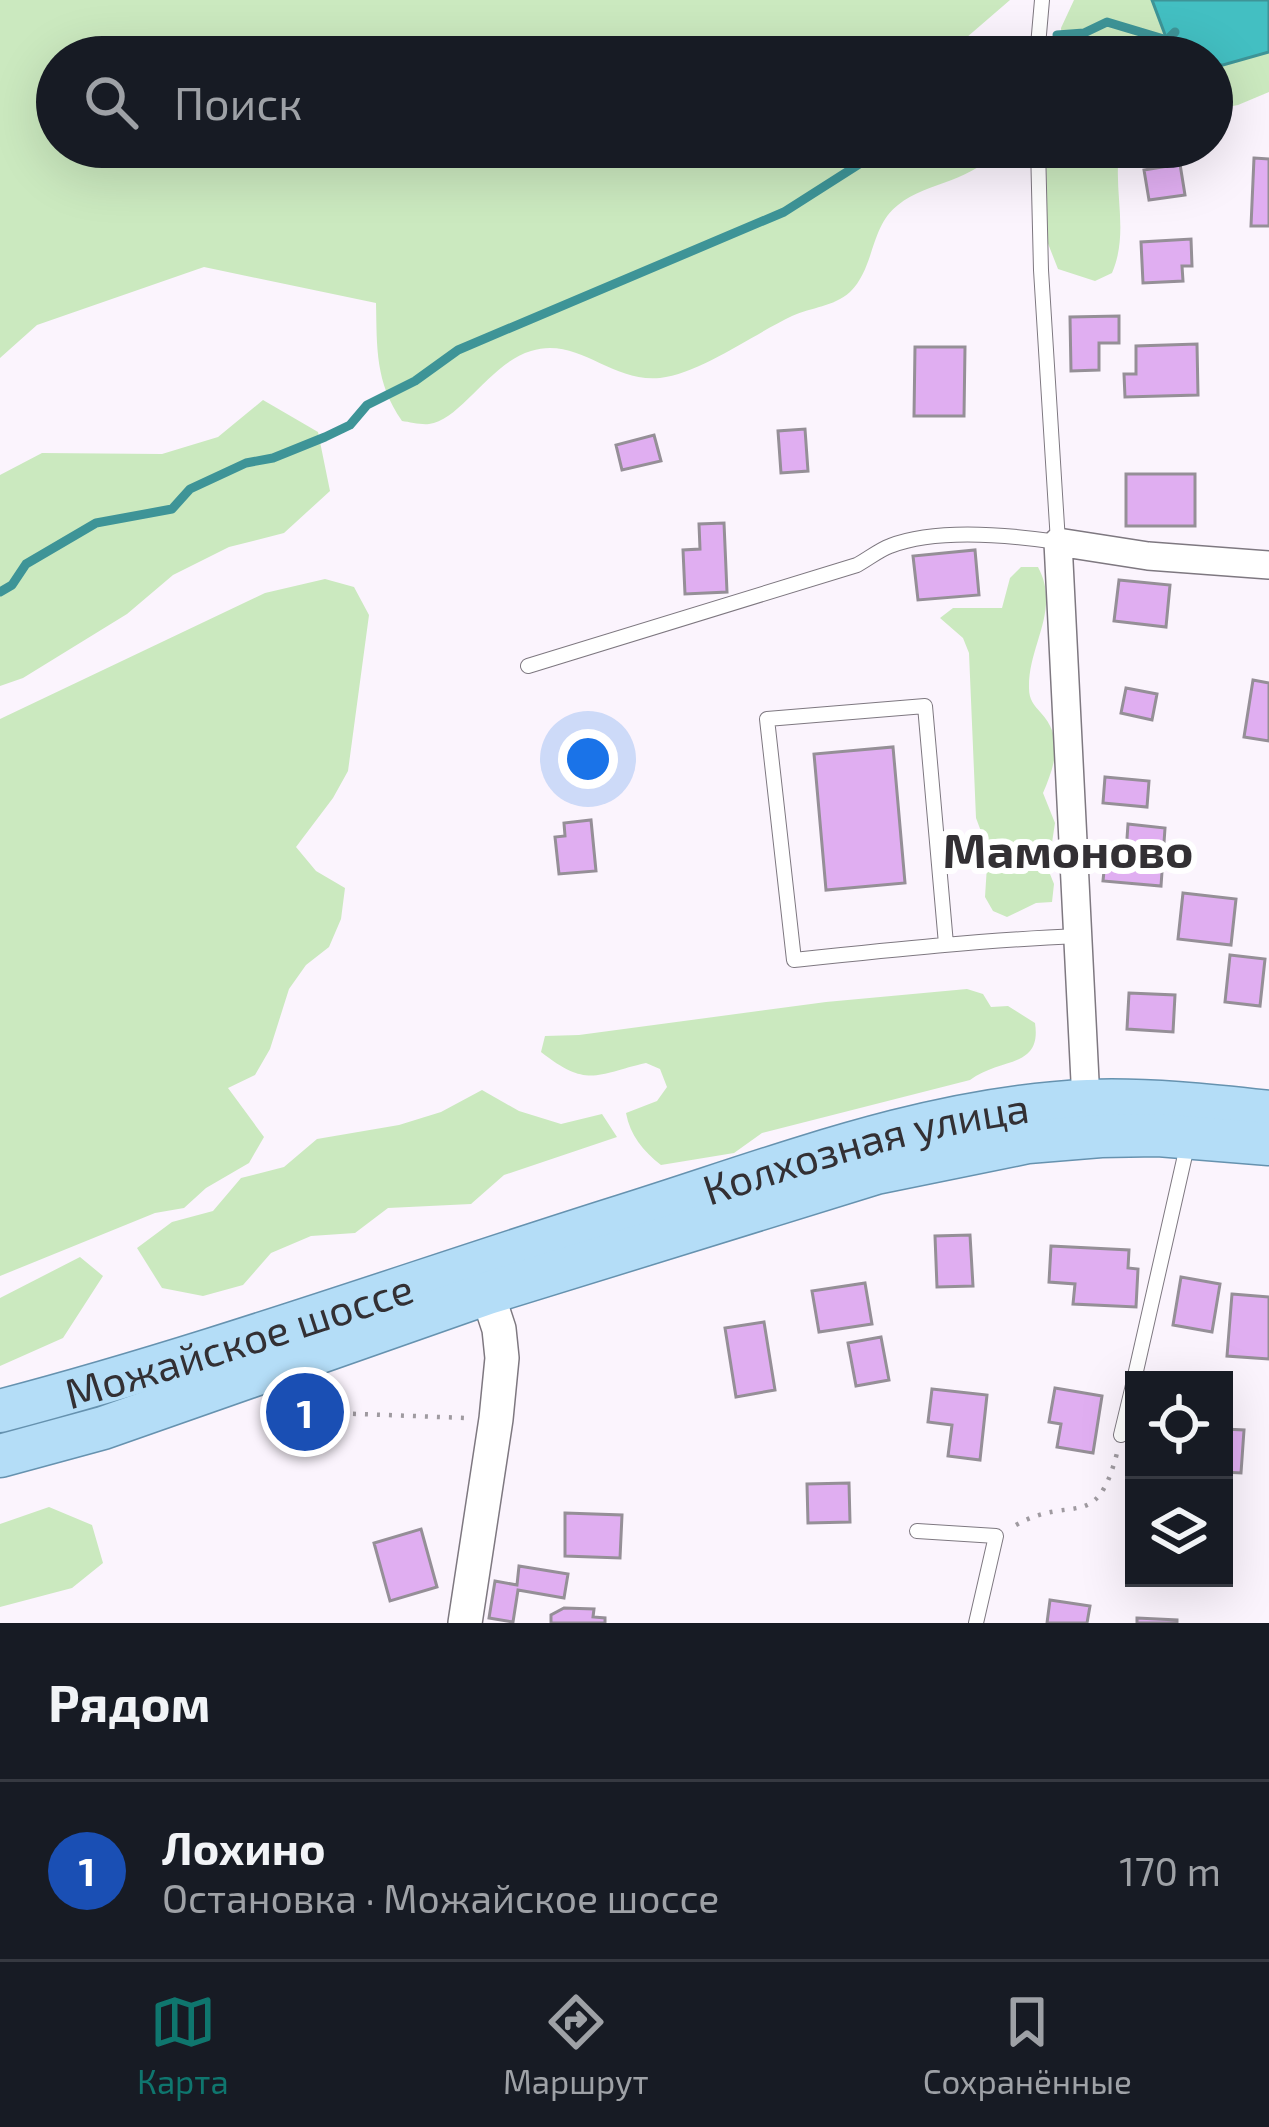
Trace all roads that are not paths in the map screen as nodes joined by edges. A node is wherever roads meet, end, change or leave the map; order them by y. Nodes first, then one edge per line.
1 (1042, 0) edge
2 (1039, 36) edge
3 (1039, 168) edge
4 (1058, 542) junction
5 (1269, 566) edge
6 (528, 666) dead end
7 (1078, 936) junction
8 (946, 944) junction
9 (1086, 1101) junction
10 (1269, 1112) edge
11 (1189, 1137) junction
12 (1269, 1144) edge
13 (483, 1277) junction
14 (1136, 1371) edge
15 (0, 1411) edge
16 (1125, 1419) edge
17 (1121, 1436) road end
18 (0, 1456) edge
19 (916, 1531) dead end
20 (465, 1623) edge
21 (976, 1623) edge

1 - 2 lane
3 - 4 lane
4 - 5 street
4 - 6 lane
4 - 7 street
7 - 8 lane
7 - 9 street
8 - 8 lane
9 - 10 main road, Колхозная улица
9 - 13 main road, Колхозная улица
11 - 12 main road, Колхозная улица
11 - 13 main road, Колхозная улица
11 - 14 lane
13 - 15 main road, Можайское шоссе
13 - 18 main road, Можайское шоссе
13 - 20 street
16 - 17 lane
19 - 21 lane

